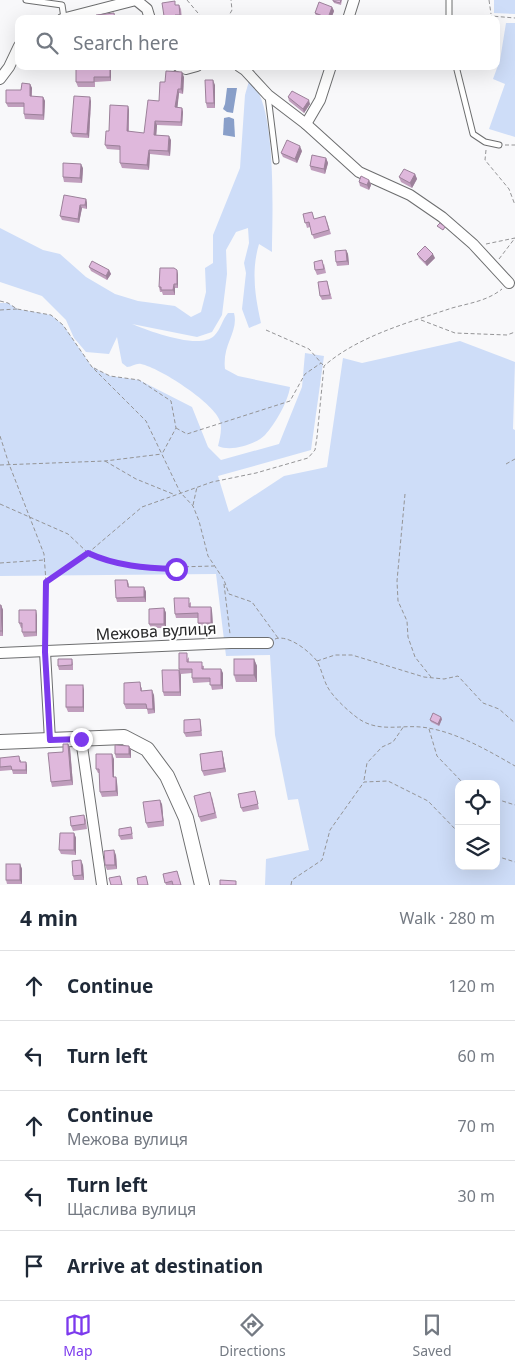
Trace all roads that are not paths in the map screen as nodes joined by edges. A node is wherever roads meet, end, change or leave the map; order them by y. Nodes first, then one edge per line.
1 (26, 0) edge
2 (136, 0) edge
3 (354, 0) edge
4 (449, 0) edge
5 (63, 15) edge
6 (75, 15) edge
7 (149, 15) edge
8 (349, 15) edge
9 (449, 15) edge
10 (15, 54) edge
11 (245, 70) edge
12 (330, 70) edge
13 (457, 70) edge
14 (0, 79) edge
15 (268, 95) junction
16 (306, 124) junction
17 (499, 145) road end
18 (276, 161) dead end
19 (509, 283) road end
20 (268, 643) dead end
21 (45, 652) junction
22 (0, 653) edge
23 (81, 739) junction
24 (50, 740) junction
25 (0, 742) edge
26 (102, 885) edge
27 (202, 885) edge

1 - 5 lane
2 - 6 street
2 - 7 street
3 - 8 street
4 - 9 lane
10 - 14 street
11 - 15 street
12 - 16 street
13 - 17 lane
15 - 16 street
15 - 18 lane
16 - 19 street
20 - 21 street, Межова вулиця
21 - 22 street, Межова вулиця
21 - 24 street
23 - 24 street
23 - 26 street
23 - 27 street
24 - 25 street

